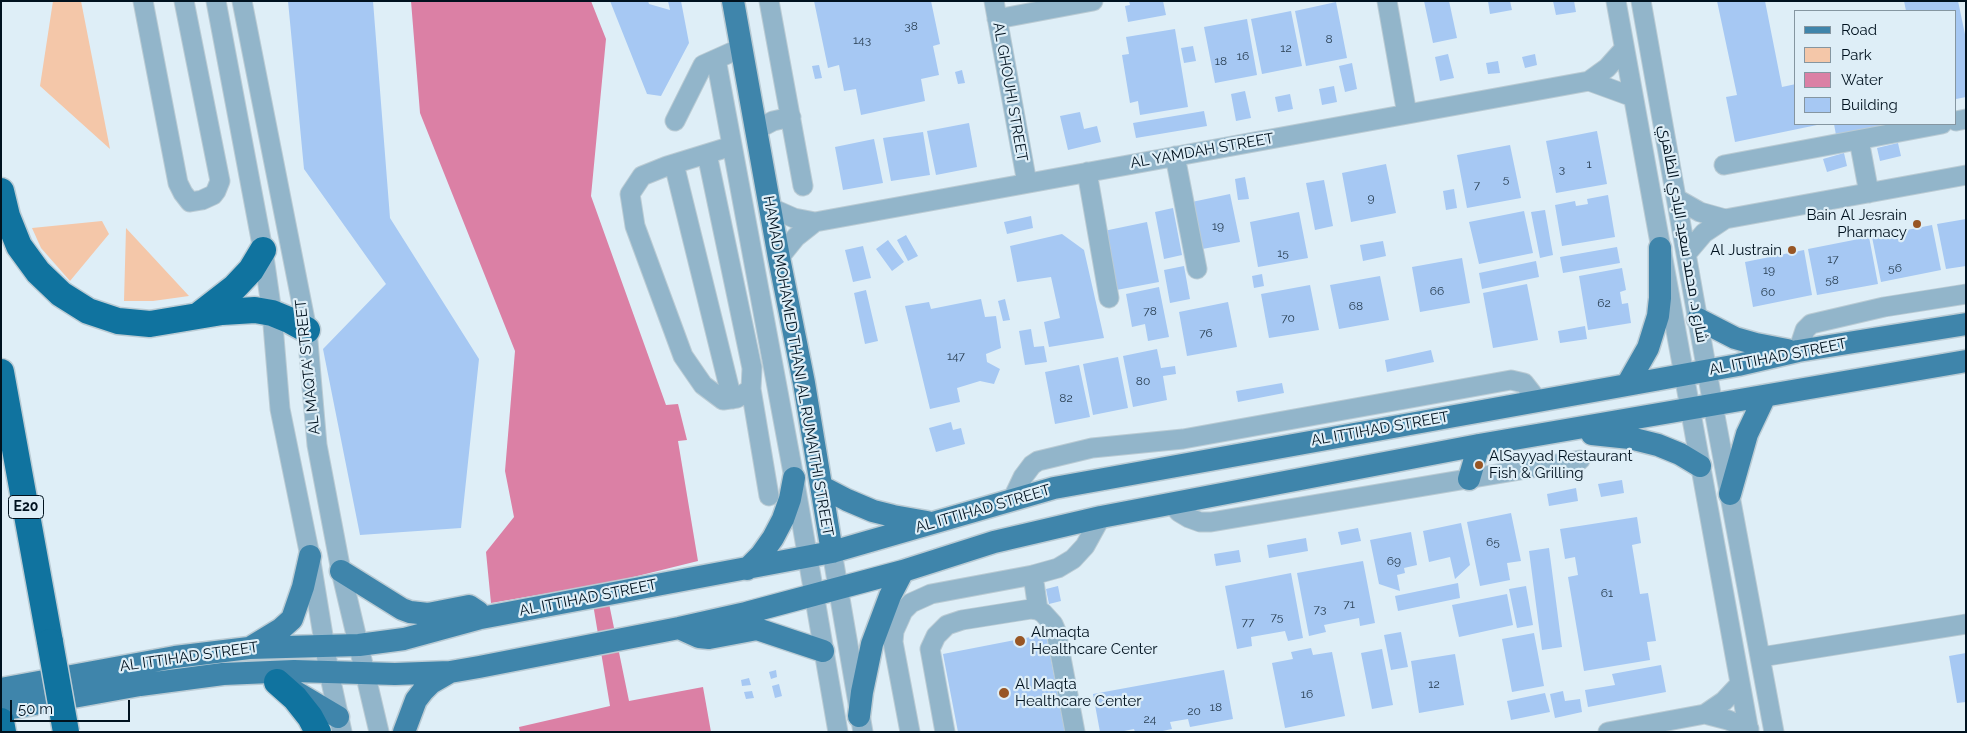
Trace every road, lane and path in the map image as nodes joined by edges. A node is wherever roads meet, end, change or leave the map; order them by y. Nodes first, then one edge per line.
1 (143, 1) edge
2 (184, 1) edge
3 (216, 1) edge
4 (242, 1) edge
5 (733, 1) edge
6 (769, 1) edge
7 (1093, 1) edge
8 (1387, 1) edge
9 (1616, 1) edge
10 (1641, 1) edge
11 (995, 10) edge
12 (741, 48) junction
13 (1624, 49) junction
14 (716, 59) junction
15 (1589, 80) junction
16 (1633, 96) junction
17 (1407, 114) junction
18 (791, 117) junction
19 (675, 121) dead end
20 (1937, 125) edge
21 (756, 130) junction
22 (1859, 140) junction
23 (732, 146) junction
24 (707, 154) junction
25 (1175, 156) junction
26 (674, 164) junction
27 (1724, 165) dead end
28 (1087, 172) junction
29 (1966, 175) edge
30 (1027, 183) junction
31 (803, 186) dead end
32 (1, 191) edge
33 (1869, 193) junction
34 (1677, 199) junction
35 (769, 207) junction
36 (1725, 219) junction
37 (815, 222) junction
38 (1660, 248) junction
39 (262, 250) junction
40 (1687, 253) junction
41 (779, 258) junction
42 (1197, 269) dead end
43 (1966, 294) edge
44 (1109, 298) dead end
45 (272, 314) junction
46 (198, 316) junction
47 (1698, 319) junction
48 (1966, 324) edge
49 (307, 330) junction
50 (1798, 351) junction
51 (1966, 361) edge
52 (1707, 370) junction
53 (1, 372) edge
54 (1684, 374) junction
55 (1627, 385) junction
56 (751, 389) junction
57 (1765, 396) junction
58 (732, 399) junction
59 (1538, 401) junction
60 (1713, 406) junction
61 (1690, 409) junction
62 (1564, 431) junction
63 (1479, 446) junction
64 (1580, 460) dead end
65 (1700, 466) junction
66 (794, 478) junction
67 (1469, 479) junction
68 (822, 488) junction
69 (1730, 494) junction
70 (769, 496) dead end
71 (1012, 500) junction
72 (1171, 503) junction
73 (1100, 517) junction
74 (933, 523) junction
75 (832, 552) junction
76 (310, 556) junction
77 (807, 557) junction
78 (746, 569) junction
79 (341, 571) junction
80 (903, 571) junction
81 (1033, 575) junction
82 (837, 587) junction
83 (959, 589) junction
84 (813, 595) junction
85 (1038, 610) junction
86 (481, 618) junction
87 (962, 620) junction
88 (1966, 624) edge
89 (679, 628) junction
90 (359, 645) junction
91 (324, 646) junction
92 (249, 648) junction
93 (823, 650) junction
94 (1760, 657) junction
95 (329, 672) junction
96 (450, 672) junction
97 (365, 673) junction
98 (266, 677) junction
99 (1740, 684) junction
100 (1, 689) edge
101 (1, 710) edge
102 (1706, 714) junction
103 (1, 721) edge
104 (861, 724) edge
105 (333, 727) edge
106 (1749, 730) edge
107 (3, 732) edge
108 (66, 732) edge
109 (378, 732) edge
110 (404, 732) edge
111 (838, 732) edge
112 (910, 732) edge
113 (945, 732) edge
114 (1075, 732) edge
115 (1608, 732) edge
116 (1774, 732) edge

1 - 2 street
3 - 39 street, AL MAQTA' STREET
4 - 49 street, AL MAQTA' STREET
5 - 12 main road, HAMAD MOHAMED THANI AL RUMAITHI STREET
6 - 18 street
7 - 11 street
8 - 17 street
9 - 13 street, شارع د. محمد سعيد البادي الظاهري
10 - 34 street, شارع د. محمد سعيد البادي الظاهري
11 - 30 street, AL GHOUHI STREET
12 - 14 street
12 - 21 main road, HAMAD MOHAMED THANI AL RUMAITHI STREET
13 - 15 street, AL YAMDAH STREET
13 - 16 street, شارع د. محمد سعيد البادي الظاهري
14 - 19 street
14 - 23 street, HAMAD MOHAMED THANI AL RUMAITHI STREET
15 - 16 street
15 - 17 street, AL YAMDAH STREET
16 - 38 street, شارع د. محمد سعيد البادي الظاهري
17 - 25 street, AL YAMDAH STREET
18 - 21 street
18 - 31 street
20 - 22 street
21 - 35 main road, HAMAD MOHAMED THANI AL RUMAITHI STREET
22 - 27 street
22 - 33 street
23 - 24 street
23 - 66 street, HAMAD MOHAMED THANI AL RUMAITHI STREET
24 - 26 street
24 - 56 street
25 - 28 street, AL YAMDAH STREET
25 - 42 street
26 - 58 street
26 - 58 street
28 - 30 street, AL YAMDAH STREET
28 - 44 street
29 - 33 street
30 - 37 street, AL YAMDAH STREET
32 - 46 highway
33 - 36 street
34 - 36 street
34 - 40 street, شارع د. محمد سعيد البادي الظاهري
35 - 37 street, AL YAMDAH STREET
35 - 41 main road, HAMAD MOHAMED THANI AL RUMAITHI STREET
36 - 40 street
37 - 41 street, AL YAMDAH STREET
38 - 54 street, شارع د. محمد سعيد البادي الظاهري
38 - 55 main road
39 - 45 street, AL MAQTA' STREET
39 - 46 highway
40 - 47 street, شارع د. محمد سعيد البادي الظاهري
41 - 68 main road, HAMAD MOHAMED THANI AL RUMAITHI STREET
43 - 50 street
45 - 46 highway
45 - 49 highway
45 - 76 street, AL MAQTA' STREET
47 - 50 main road
47 - 52 street, شارع د. محمد سعيد البادي الظاهري
48 - 50 main road, AL ITTIHAD STREET
49 - 79 street, AL MAQTA' STREET
50 - 52 main road, AL ITTIHAD STREET
51 - 57 main road, AL ITTIHAD STREET
52 - 54 main road, AL ITTIHAD STREET
52 - 60 street, شارع د. محمد سعيد البادي الظاهري
53 - 108 highway, E20, bridge
54 - 55 main road, AL ITTIHAD STREET
54 - 61 street, شارع د. محمد سعيد البادي الظاهري
55 - 59 main road, AL ITTIHAD STREET
56 - 58 street
56 - 70 street
57 - 60 main road, AL ITTIHAD STREET
57 - 69 main road
59 - 71 main road, AL ITTIHAD STREET
59 - 71 street
60 - 61 main road, AL ITTIHAD STREET
60 - 69 street, شارع د. محمد سعيد البادي الظاهري
61 - 62 main road, AL ITTIHAD STREET
61 - 65 street, شارع د. محمد سعيد البادي الظاهري
62 - 63 main road, AL ITTIHAD STREET
62 - 65 main road
63 - 67 main road
63 - 72 main road, AL ITTIHAD STREET
64 - 67 street
65 - 99 street, شارع د. محمد سعيد البادي الظاهري
66 - 77 street, HAMAD MOHAMED THANI AL RUMAITHI STREET
66 - 78 main road
67 - 72 street
68 - 74 main road
68 - 75 main road, HAMAD MOHAMED THANI AL RUMAITHI STREET
69 - 94 street, شارع د. محمد سعيد البادي الظاهري
71 - 74 main road, AL ITTIHAD STREET
72 - 73 main road, AL ITTIHAD STREET
73 - 80 main road, AL ITTIHAD STREET
73 - 81 street
74 - 75 main road, AL ITTIHAD STREET
75 - 77 main road, AL ITTIHAD STREET
75 - 82 street, HAMAD MOHAMED THANI AL RUMAITHI STREET
76 - 91 street, AL MAQTA' STREET
76 - 92 main road
77 - 78 main road, AL ITTIHAD STREET
77 - 84 street, HAMAD MOHAMED THANI AL RUMAITHI STREET
78 - 86 main road, AL ITTIHAD STREET
79 - 86 main road
79 - 90 street, AL MAQTA' STREET
80 - 82 main road, AL ITTIHAD STREET
80 - 104 main road
81 - 83 street
81 - 85 street
82 - 84 main road, AL ITTIHAD STREET
82 - 104 street, HAMAD MOHAMED THANI AL RUMAITHI STREET
83 - 87 street
83 - 112 street
84 - 89 main road, AL ITTIHAD STREET
84 - 93 street, HAMAD MOHAMED THANI AL RUMAITHI STREET
85 - 87 street
85 - 114 street
86 - 90 main road, AL ITTIHAD STREET
87 - 113 street
88 - 94 street
89 - 93 main road
89 - 96 main road, AL ITTIHAD STREET
90 - 91 main road, AL ITTIHAD STREET
90 - 97 street, AL MAQTA' STREET
91 - 92 main road, AL ITTIHAD STREET
91 - 95 street, AL MAQTA' STREET
92 - 100 main road, AL ITTIHAD STREET
93 - 111 street, HAMAD MOHAMED THANI AL RUMAITHI STREET
94 - 116 street, شارع د. محمد سعيد البادي الظاهري
95 - 97 main road, AL ITTIHAD STREET
95 - 98 main road, AL ITTIHAD STREET
95 - 105 street, AL MAQTA' STREET
96 - 97 main road, AL ITTIHAD STREET
96 - 110 main road
97 - 109 street, AL MAQTA' STREET
98 - 101 main road, AL ITTIHAD STREET
98 - 105 highway
99 - 102 street
99 - 106 street, شارع د. محمد سعيد البادي الظاهري
102 - 106 street
102 - 115 street
103 - 107 highway

